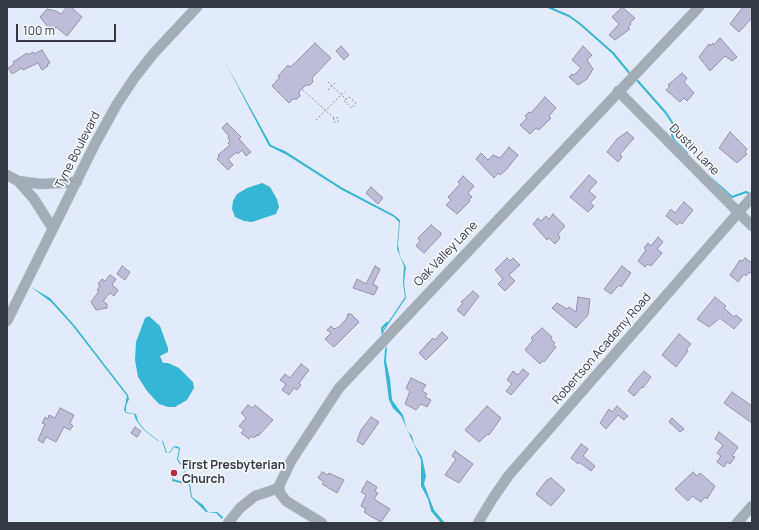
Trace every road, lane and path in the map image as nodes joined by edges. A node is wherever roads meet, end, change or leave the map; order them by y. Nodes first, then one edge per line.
1 (197, 7) edge
2 (698, 7) edge
3 (328, 82) dead end
4 (336, 82) dead end
5 (332, 86) junction
6 (304, 90) dead end
7 (328, 90) dead end
8 (345, 91) dead end
9 (618, 91) junction
10 (341, 94) junction
11 (354, 98) dead end
12 (346, 99) junction
13 (352, 100) junction
14 (348, 105) junction
15 (346, 107) dead end
16 (326, 110) junction
17 (334, 118) dead end
18 (316, 120) dead end
19 (7, 175) edge
20 (18, 181) junction
21 (77, 182) junction
22 (752, 197) edge
23 (738, 213) junction
24 (752, 226) edge
25 (53, 229) junction
26 (7, 321) edge
27 (279, 488) junction
28 (752, 506) edge
29 (228, 523) edge
30 (322, 523) edge
31 (478, 523) edge
32 (737, 523) edge

1 - 21 street, Tyne Boulevard
2 - 9 street, Oak Valley Lane
3 - 5 path
4 - 5 path
5 - 7 path
5 - 10 path
6 - 16 path
8 - 10 path
9 - 23 street, Dustin Lane
9 - 27 street, Oak Valley Lane
10 - 12 path
10 - 16 path
11 - 13 path
12 - 13 path
12 - 14 path
13 - 14 path
14 - 15 path
16 - 17 path
16 - 18 path
19 - 20 street
20 - 21 street
20 - 25 street
21 - 25 street, Tyne Boulevard
22 - 23 street, Robertson Academy Road
23 - 24 street, Dustin Lane
23 - 31 street, Robertson Academy Road
25 - 26 street, Tyne Boulevard
27 - 29 street
27 - 30 street
28 - 32 street

